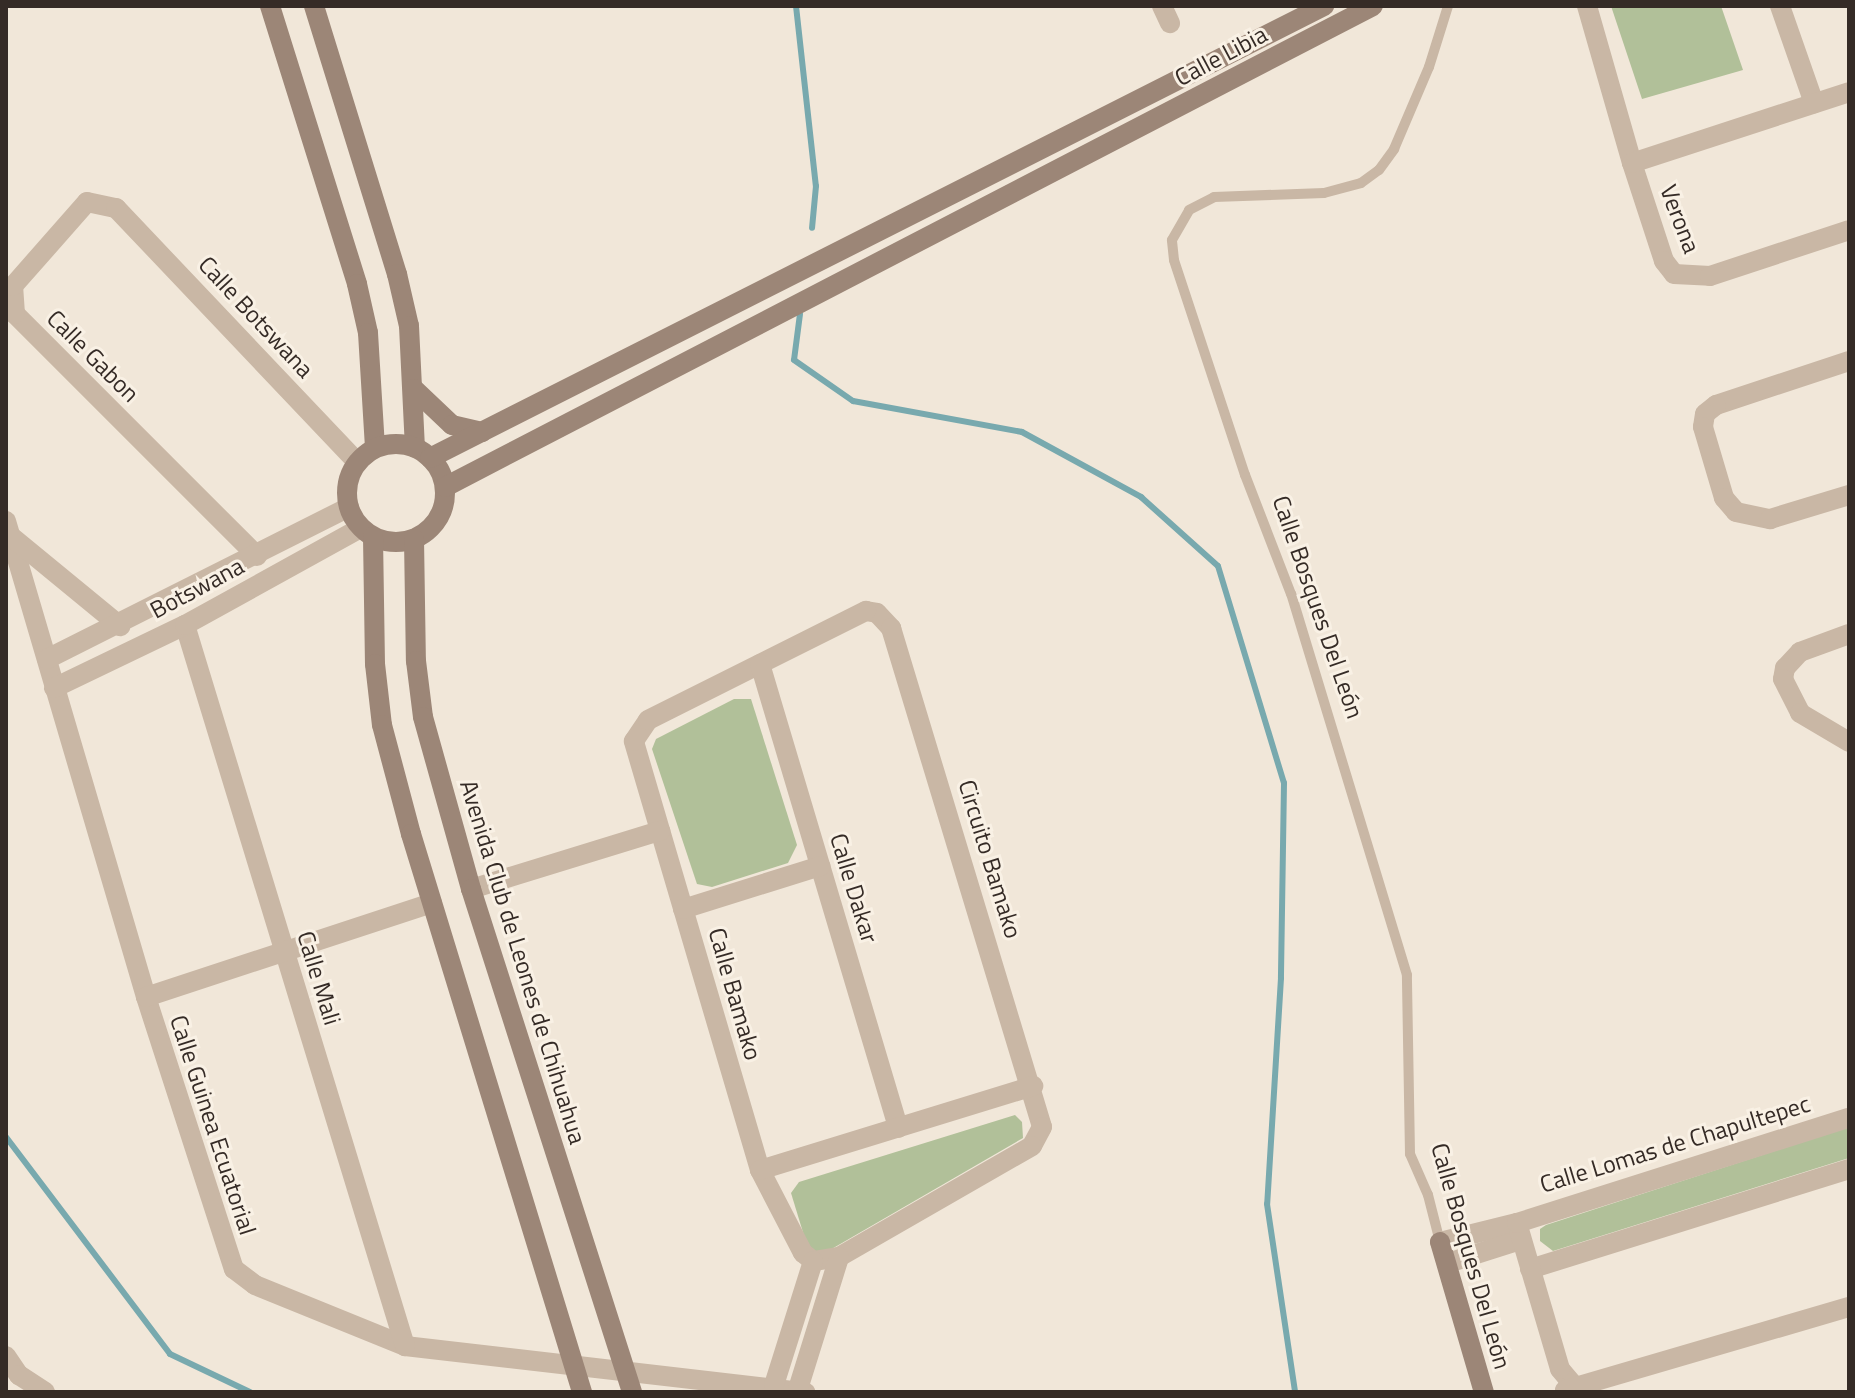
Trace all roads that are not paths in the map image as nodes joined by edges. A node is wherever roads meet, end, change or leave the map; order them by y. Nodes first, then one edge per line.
1 (270, 6) edge
2 (314, 6) edge
3 (1324, 6) edge
4 (1373, 6) edge
5 (1448, 6) edge
6 (1587, 6) edge
7 (1780, 6) edge
8 (1849, 92) edge
9 (1814, 103) junction
10 (1632, 163) junction
11 (116, 208) joint
12 (1849, 230) edge
13 (1849, 361) edge
14 (414, 389) junction
15 (482, 432) junction
16 (375, 448) junction
17 (422, 453) junction
18 (357, 462) junction
19 (445, 487) junction
20 (1849, 495) edge
21 (349, 507) junction
22 (10, 530) edge
23 (367, 532) junction
24 (414, 539) junction
25 (257, 556) junction
26 (877, 613) joint
27 (185, 625) junction
28 (120, 626) junction
29 (1849, 634) edge
30 (47, 659) junction
31 (760, 664) junction
32 (54, 688) junction
33 (1849, 742) edge
34 (660, 831) junction
35 (820, 866) junction
36 (471, 889) junction
37 (432, 903) junction
38 (683, 909) junction
39 (284, 953) junction
40 (146, 997) junction
41 (1033, 1086) junction
42 (1849, 1118) edge
43 (898, 1128) junction
44 (1849, 1169) edge
45 (760, 1170) junction
46 (1518, 1232) junction
47 (1440, 1242) junction
48 (839, 1257) junction
49 (813, 1261) junction
50 (1448, 1263) junction
51 (1530, 1269) junction
52 (1849, 1307) edge
53 (405, 1346) junction
54 (6, 1356) edge
55 (574, 1365) junction
56 (626, 1371) junction
57 (13, 1378) edge
58 (774, 1385) junction
59 (1568, 1389) edge
60 (801, 1391) edge
61 (45, 1392) edge
62 (582, 1392) edge
63 (632, 1392) edge
64 (1484, 1392) edge

1 - 16 street
2 - 14 street
3 - 15 street, Calle Libia
4 - 19 street, Calle Libia
5 - 47 lane, Calle Bosques Del León
6 - 10 street, Verona
7 - 9 street
8 - 9 street
9 - 10 street
10 - 12 street, Verona
11 - 18 street, Calle Botswana
11 - 25 street, Calle Gabon
13 - 20 street
14 - 15 street
14 - 17 street
15 - 17 street, Calle Libia
16 - 17 street
16 - 18 street
17 - 19 street
18 - 21 street
19 - 24 street
21 - 23 street
21 - 25 street, Botswana
22 - 28 street
22 - 30 street, Calle Guinea Ecuatorial
23 - 24 street
23 - 27 street, Botswana
23 - 37 street
24 - 36 street, Avenida Club de Leones de Chihuahua
25 - 28 street, Botswana
26 - 31 street, Calle Bamako
26 - 41 street, Circuito Bamako
27 - 32 street, Botswana
27 - 39 street, Calle Mali
28 - 30 street, Botswana
29 - 33 street
30 - 32 street, Calle Guinea Ecuatorial
31 - 34 street, Calle Bamako
31 - 35 street, Calle Dakar
32 - 40 street, Calle Guinea Ecuatorial
34 - 36 street
34 - 38 street, Calle Bamako
35 - 38 street
35 - 43 street, Calle Dakar
36 - 56 street, Avenida Club de Leones de Chihuahua
37 - 39 street
37 - 55 street
38 - 45 street, Calle Bamako
39 - 40 street
39 - 53 street, Calle Mali
40 - 53 street, Calle Guinea Ecuatorial
41 - 43 street
41 - 48 street, Circuito Bamako
42 - 46 street, Calle Lomas de Chapultepec
43 - 45 street
44 - 51 street
45 - 49 street, Calle Bamako
46 - 47 street, Calle Lomas de Chapultepec
46 - 50 street, Calle Lomas de Chapultepec
46 - 51 street
47 - 50 street, Calle Bosques Del León
48 - 49 street
48 - 60 street
49 - 58 street
50 - 64 street, Calle Bosques Del León
51 - 59 street
52 - 59 street
53 - 55 street, Calle Guinea Ecuatorial
54 - 57 street
55 - 56 street, Calle Guinea Ecuatorial
55 - 62 street
56 - 58 street, Calle Guinea Ecuatorial
56 - 63 street, Avenida Club de Leones de Chihuahua
57 - 61 street
58 - 60 street, Calle Guinea Ecuatorial

